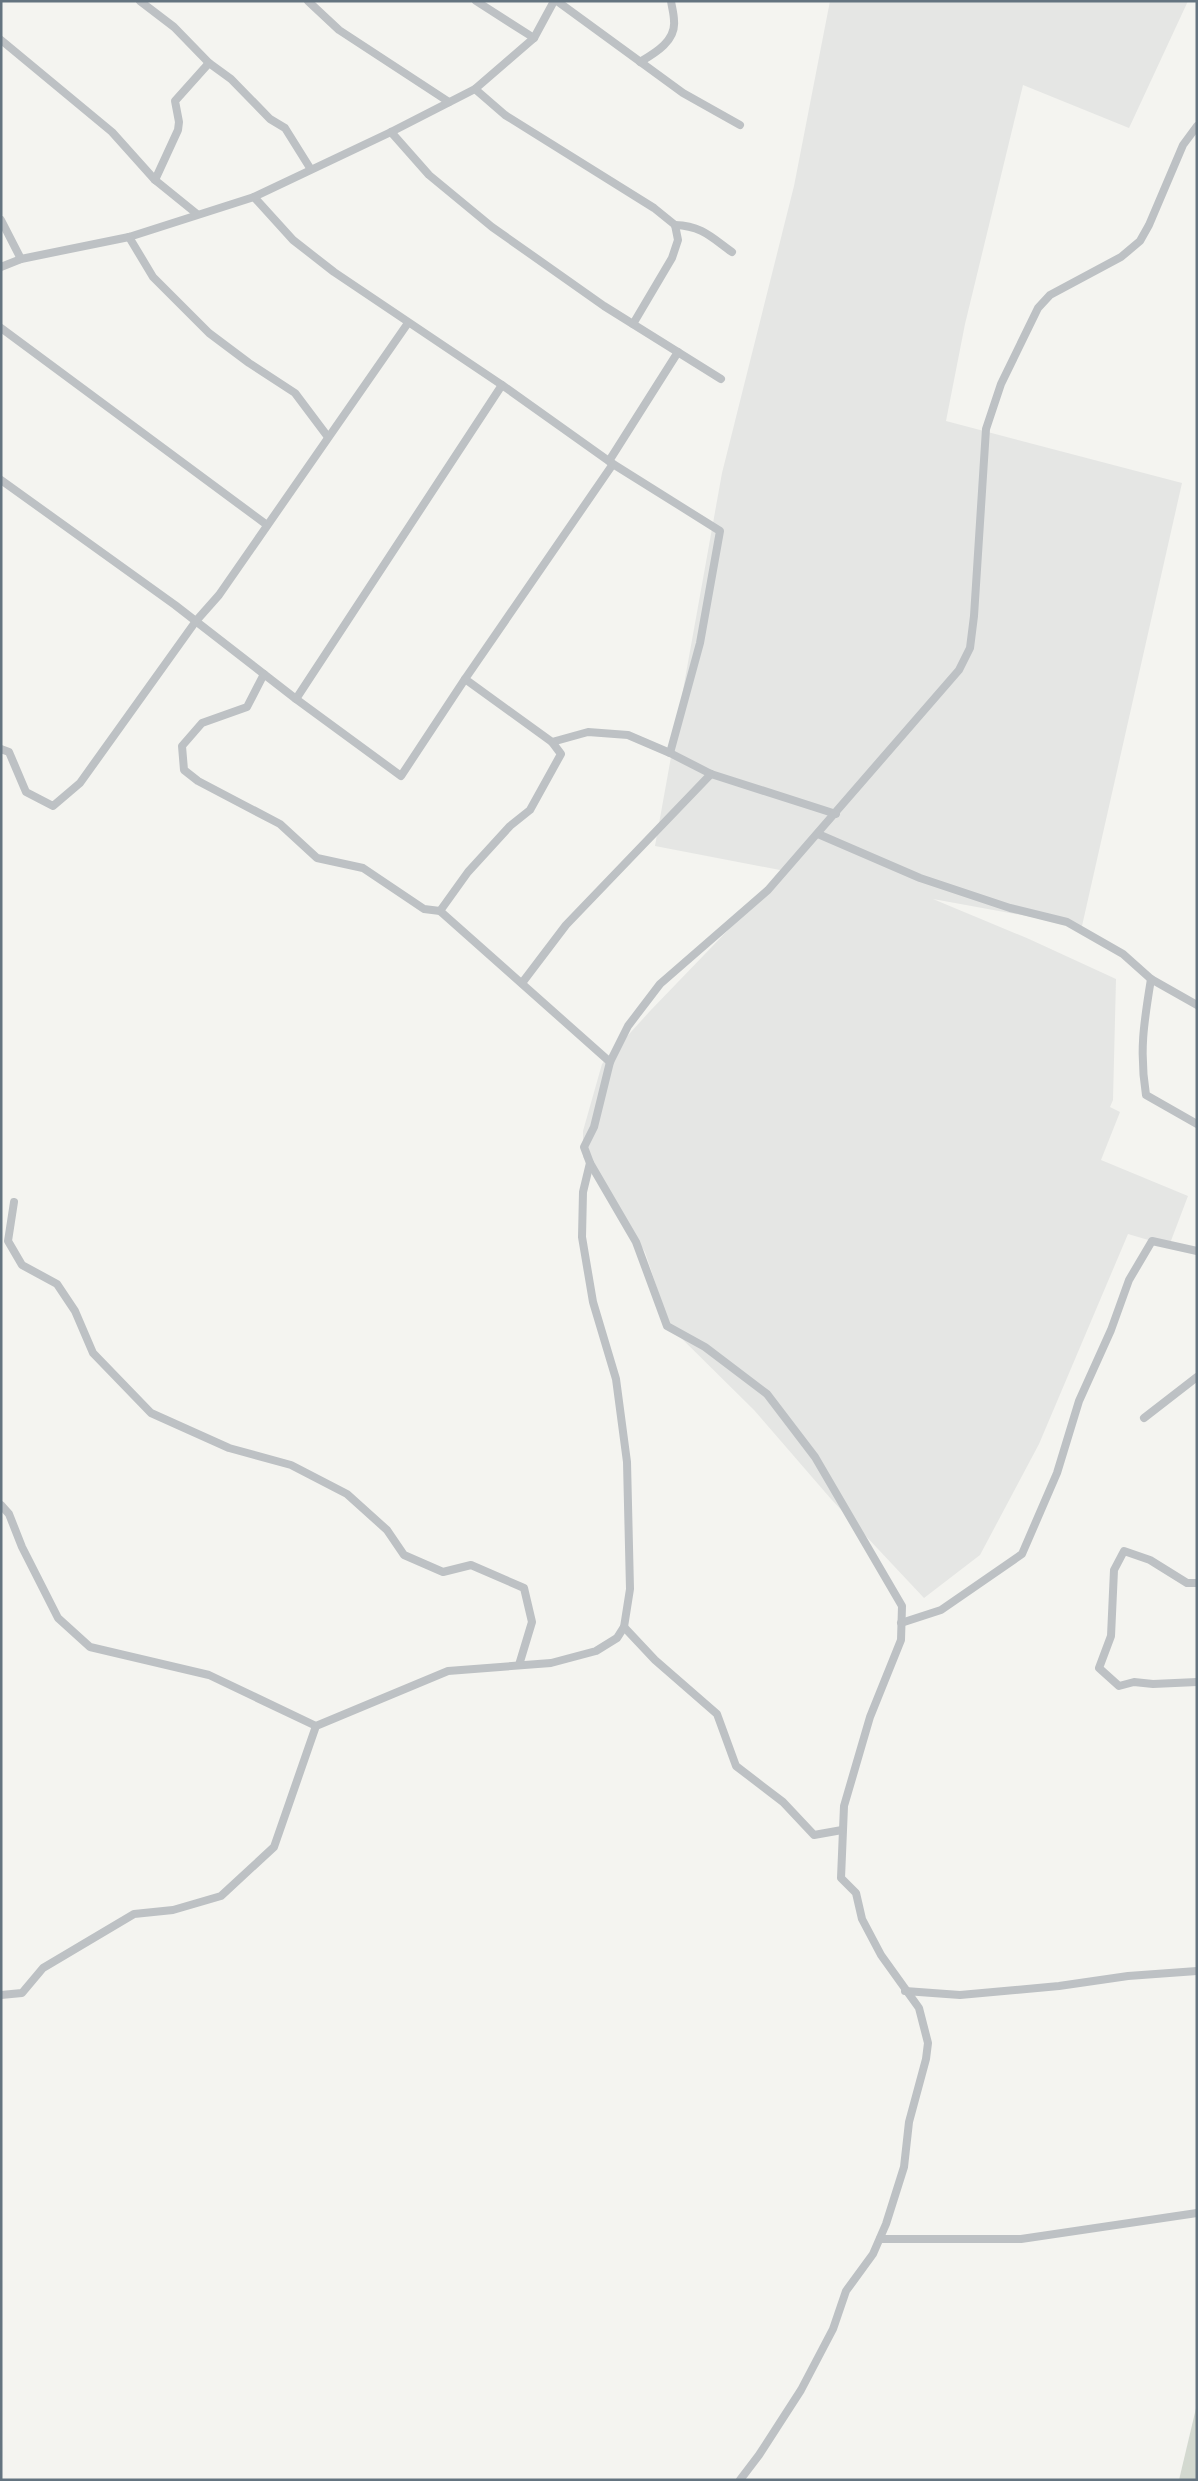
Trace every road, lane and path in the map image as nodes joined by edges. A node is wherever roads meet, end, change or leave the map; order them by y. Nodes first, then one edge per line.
1 (140, 1) edge
2 (308, 1) edge
3 (476, 1) edge
4 (556, 1) edge
5 (671, 1) edge
6 (534, 38) junction
7 (1, 40) edge
8 (640, 62) junction
9 (208, 63) junction
10 (475, 89) junction
11 (449, 102) junction
12 (740, 125) dead end
13 (1197, 126) edge
14 (391, 132) junction
15 (310, 168) junction
16 (155, 180) junction
17 (254, 197) junction
18 (197, 214) junction
19 (1, 220) edge
20 (675, 225) junction
21 (129, 238) junction
22 (732, 252) dead end
23 (21, 259) junction
24 (1, 267) edge
25 (408, 323) junction
26 (633, 324) junction
27 (1, 328) edge
28 (678, 352) junction
29 (721, 379) dead end
30 (502, 385) junction
31 (328, 437) junction
32 (611, 462) junction
33 (1, 480) edge
34 (267, 525) junction
35 (196, 621) junction
36 (264, 674) junction
37 (465, 679) junction
38 (296, 699) junction
39 (552, 742) junction
40 (1, 749) edge
41 (670, 753) junction
42 (711, 774) junction
43 (836, 814) junction
44 (818, 834) junction
45 (440, 911) junction
46 (1151, 979) junction
47 (522, 983) junction
48 (1197, 1005) edge
49 (610, 1062) junction
50 (1197, 1124) edge
51 (590, 1163) junction
52 (14, 1202) dead end
53 (1197, 1251) edge
54 (1197, 1377) edge
55 (1144, 1418) dead end
56 (1, 1505) edge
57 (1197, 1583) edge
58 (901, 1623) junction
59 (624, 1627) junction
60 (519, 1665) junction
61 (1197, 1682) edge
62 (316, 1726) junction
63 (842, 1830) junction
64 (1197, 1971) edge
65 (905, 1991) junction
66 (1, 1995) edge
67 (1197, 2213) edge
68 (880, 2239) junction
69 (740, 2480) edge

1 - 9 street
2 - 11 street
3 - 6 street
4 - 6 street
4 - 8 street
5 - 8 street
6 - 10 street
7 - 16 street
8 - 12 street
9 - 15 street
9 - 16 street
10 - 11 street
10 - 20 street
11 - 14 street
13 - 43 street
14 - 15 street
14 - 26 street
15 - 17 street
16 - 18 street
17 - 18 street
17 - 25 street
18 - 21 street
19 - 23 street
20 - 22 street
20 - 26 street
21 - 23 street
21 - 31 street
23 - 24 street
25 - 30 street
25 - 31 street
26 - 28 street
27 - 34 street
28 - 29 street
28 - 32 street
30 - 32 street
30 - 38 street
31 - 34 street
32 - 37 street
32 - 41 street
33 - 35 street
34 - 35 street
35 - 36 street
35 - 40 street
36 - 38 street
36 - 45 street
37 - 38 street
37 - 39 street
39 - 41 street
39 - 45 street
41 - 42 street
42 - 43 street
42 - 47 street
43 - 44 street
44 - 46 street
44 - 49 street
45 - 47 street
46 - 48 street
46 - 50 street
47 - 49 street
49 - 51 street
51 - 58 street
51 - 59 street
52 - 60 street
53 - 58 street
54 - 55 street
56 - 62 street
57 - 61 street
58 - 63 street
59 - 60 street
59 - 63 street
60 - 62 street
62 - 66 street
63 - 65 street
64 - 65 street
65 - 68 street
67 - 68 street
68 - 69 street

